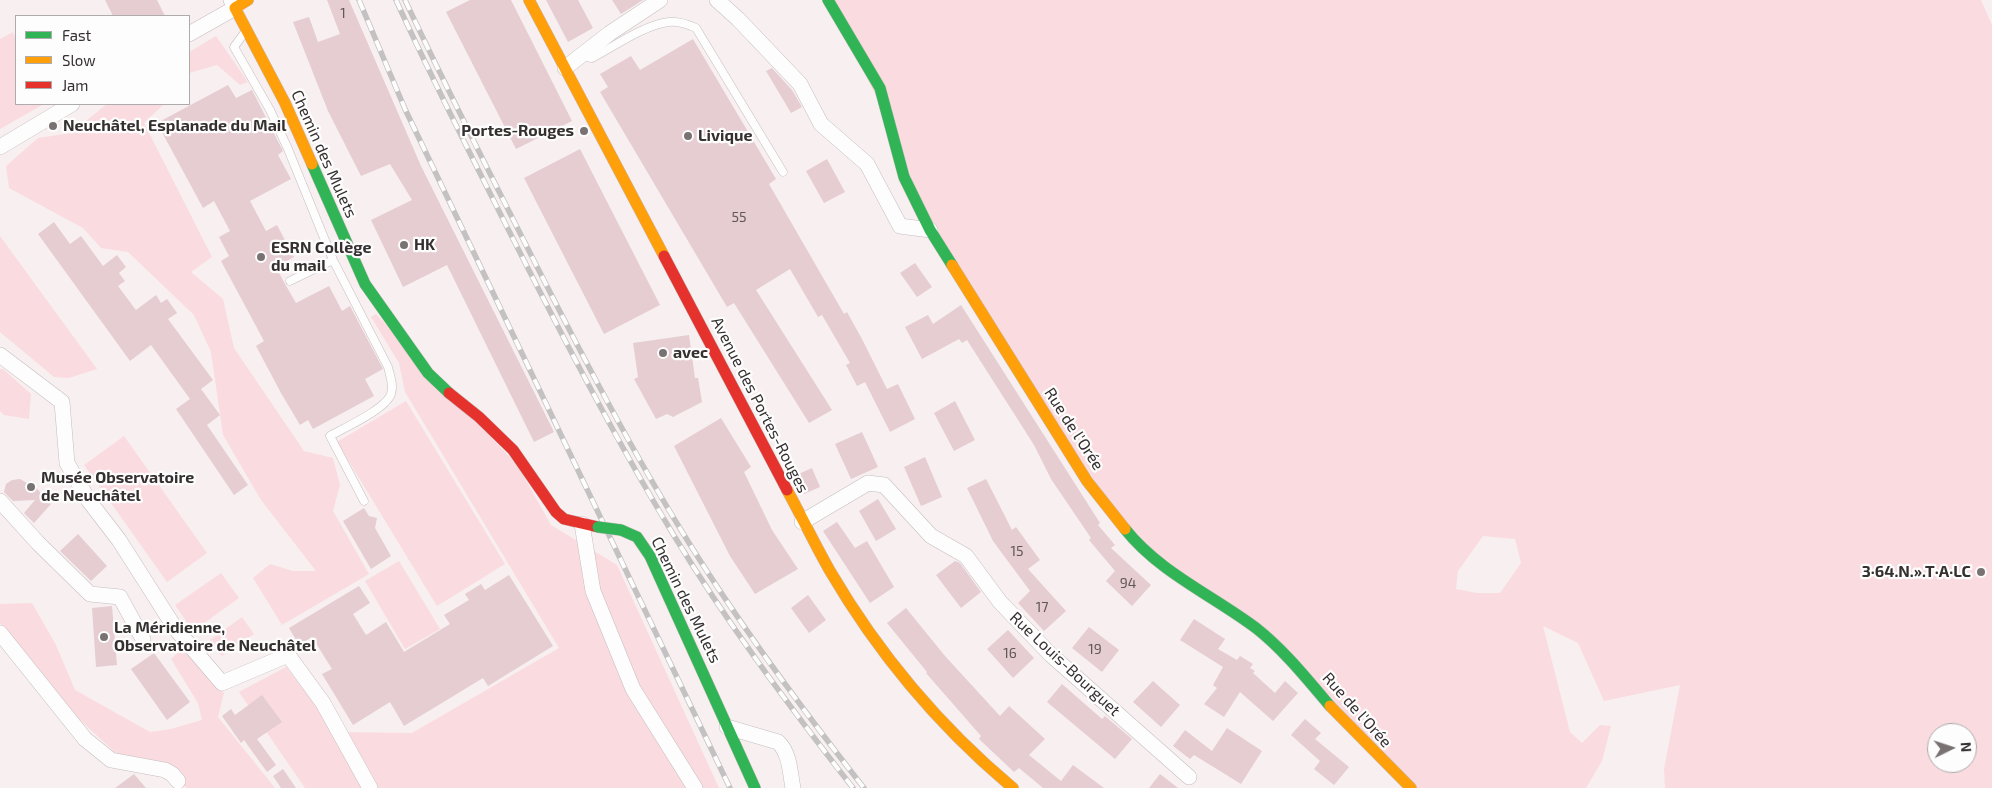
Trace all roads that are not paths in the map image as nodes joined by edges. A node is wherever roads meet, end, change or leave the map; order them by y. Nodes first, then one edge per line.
1 (248, 0) edge
2 (529, 0) edge
3 (660, 0) edge
4 (717, 0) edge
5 (828, 0) edge
6 (233, 4) edge
7 (247, 30) junction
8 (190, 33) edge
9 (581, 56) junction
10 (565, 68) junction
11 (70, 105) edge
12 (0, 147) edge
13 (783, 172) dead end
14 (930, 230) junction
15 (333, 260) junction
16 (290, 281) dead end
17 (0, 356) edge
18 (0, 501) edge
19 (364, 501) dead end
20 (802, 522) junction
21 (582, 524) junction
22 (0, 633) edge
23 (143, 639) dead end
24 (727, 727) junction
25 (763, 739) junction
26 (741, 757) junction
27 (1189, 777) dead end
28 (178, 781) dead end
29 (370, 788) edge
30 (695, 788) edge
31 (755, 788) edge
32 (793, 788) edge
33 (1013, 788) edge
34 (1411, 788) edge

1 - 6 street
2 - 10 street, Avenue des Portes-Rouges
3 - 9 street
4 - 14 street
5 - 14 street, Rue de l'Orée
6 - 7 street, Chemin des Mulets
6 - 8 street
7 - 15 lane
7 - 21 street, Chemin des Mulets
9 - 10 street
9 - 13 lane
10 - 20 street, Avenue des Portes-Rouges
11 - 12 street
14 - 34 street, Rue de l'Orée
15 - 16 lane
15 - 19 lane
17 - 29 street
18 - 23 street
20 - 27 street, Rue Louis-Bourguet
20 - 33 street, Avenue des Portes-Rouges
21 - 24 street, Chemin des Mulets, bridge
21 - 30 street
22 - 28 street
24 - 25 street
24 - 26 street, Chemin des Mulets
25 - 26 street
25 - 32 street
26 - 31 street, Chemin des Mulets

